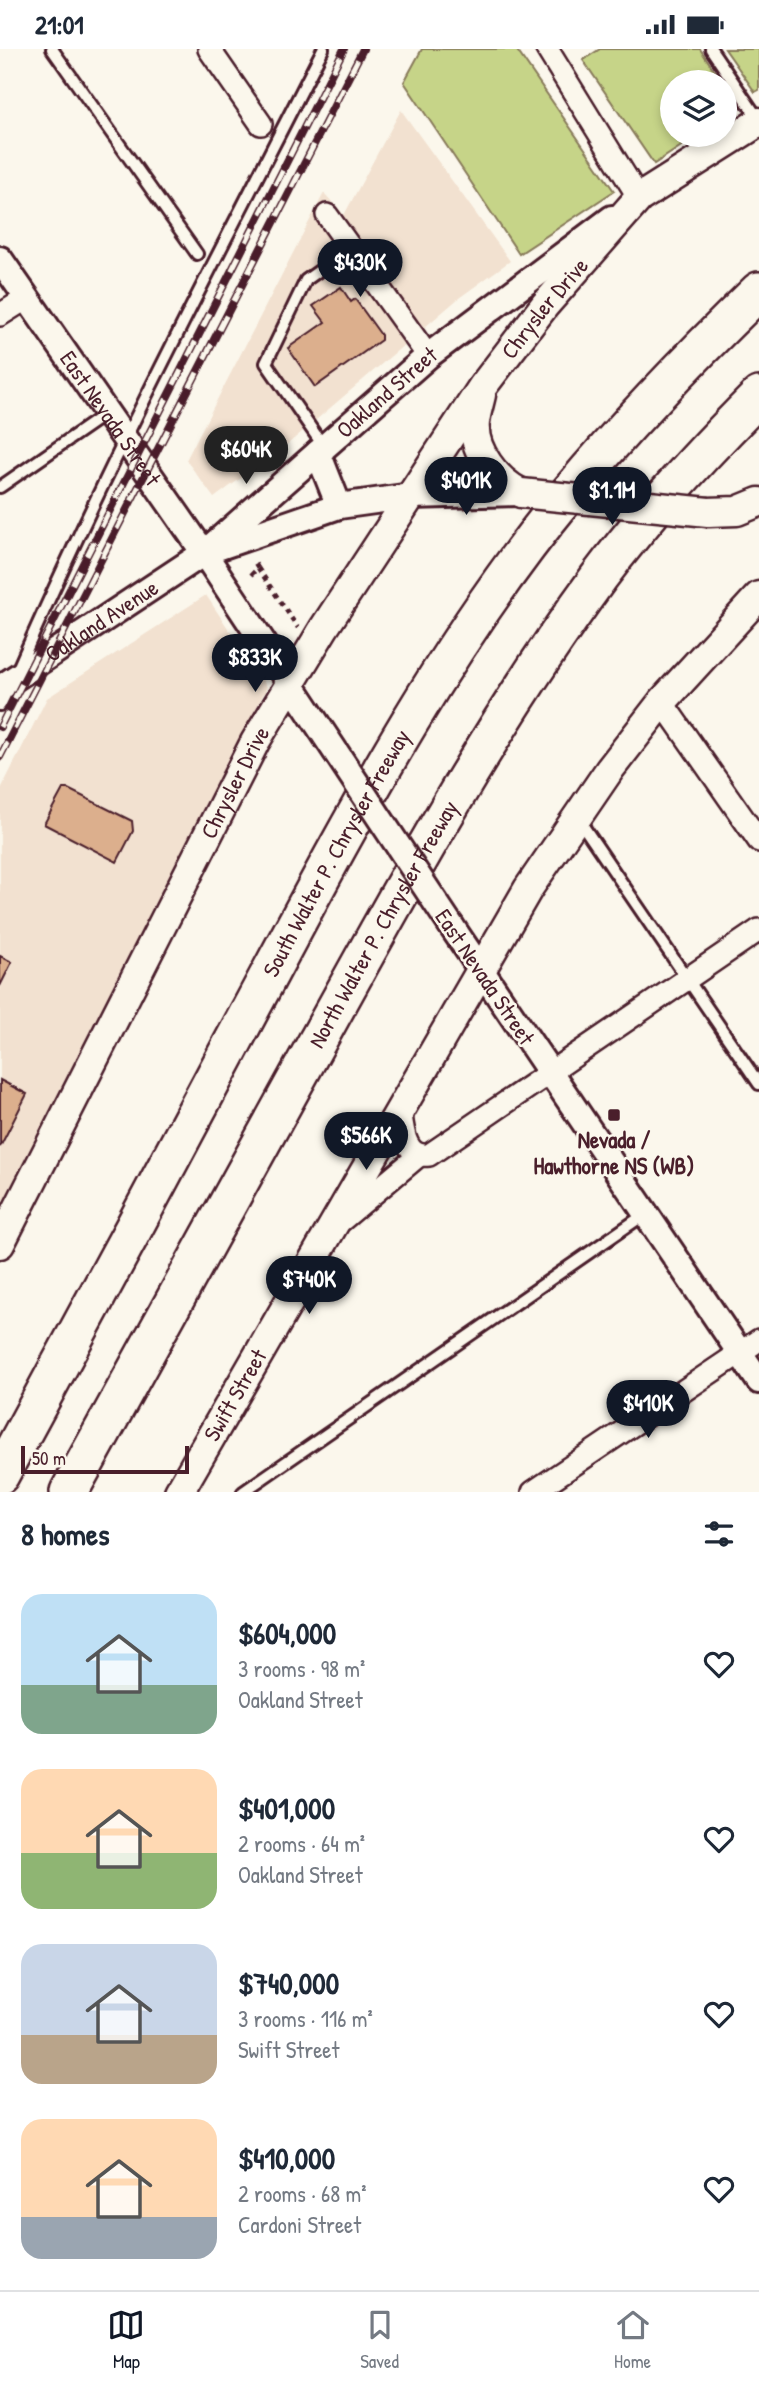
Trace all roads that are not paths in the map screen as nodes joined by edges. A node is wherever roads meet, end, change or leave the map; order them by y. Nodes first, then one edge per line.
1 (52, 49) edge
2 (209, 49) edge
3 (323, 49) edge
4 (547, 49) edge
5 (711, 49) edge
6 (759, 121) edge
7 (261, 124) dead end
8 (639, 198) junction
9 (327, 215) dead end
10 (351, 249) junction
11 (197, 254) dead end
12 (0, 259) edge
13 (759, 291) edge
14 (27, 298) junction
15 (0, 315) edge
16 (428, 356) junction
17 (483, 386) junction
18 (759, 396) edge
19 (107, 413) junction
20 (125, 439) junction
21 (321, 450) junction
22 (0, 487) edge
23 (521, 493) junction
24 (411, 496) junction
25 (759, 502) edge
26 (339, 506) junction
27 (204, 553) junction
28 (759, 596) edge
29 (7, 683) edge
30 (290, 683) junction
31 (662, 702) junction
32 (0, 705) edge
33 (576, 816) junction
34 (759, 841) edge
35 (759, 930) edge
36 (481, 970) junction
37 (689, 979) junction
38 (550, 1074) junction
39 (759, 1083) edge
40 (400, 1107) junction
41 (422, 1155) junction
42 (645, 1214) junction
43 (330, 1231) junction
44 (0, 1244) edge
45 (749, 1347) edge
46 (759, 1381) edge
47 (196, 1462) junction
48 (0, 1475) edge
49 (69, 1492) edge
50 (179, 1492) edge
51 (193, 1492) edge
52 (243, 1492) edge
53 (533, 1492) edge

1 - 11 lane
2 - 7 street
3 - 20 lane
4 - 8 street
5 - 6 lane
6 - 8 main road, Chrysler Drive
8 - 16 street, Oakland Street
8 - 17 main road, Chrysler Drive
9 - 10 street
10 - 16 street
10 - 21 lane
12 - 14 street, East Nevada Street
13 - 48 highway, South Walter P. Chrysler Freeway
14 - 15 street
14 - 19 street, East Nevada Street
16 - 21 street, Oakland Street
17 - 23 main road
17 - 24 main road, Chrysler Drive
18 - 49 highway, North Walter P. Chrysler Freeway
19 - 20 street, East Nevada Street
19 - 22 lane
20 - 27 street, East Nevada Street
20 - 29 lane
21 - 26 street
21 - 27 street, Oakland Street
23 - 24 street
23 - 25 main road, bridge
24 - 26 street
24 - 30 main road, Chrysler Drive
26 - 27 street
27 - 29 street, Oakland Avenue
27 - 30 street, East Nevada Street
28 - 31 main road
29 - 32 lane
30 - 36 street, East Nevada Street, bridge
30 - 44 main road, Chrysler Drive
31 - 33 main road
31 - 34 street
33 - 36 main road
33 - 37 lane
35 - 37 street
36 - 38 street, East Nevada Street
36 - 40 main road, Swift Street
37 - 38 street
37 - 39 lane
38 - 41 street
38 - 42 street, East Nevada Street
40 - 41 street
40 - 43 main road, Swift Street
41 - 43 street
42 - 45 street, East Nevada Street
42 - 52 lane
43 - 47 main road, Swift Street
45 - 46 street, East Nevada Street
45 - 53 street
47 - 50 main road, Swift Street
47 - 51 street

